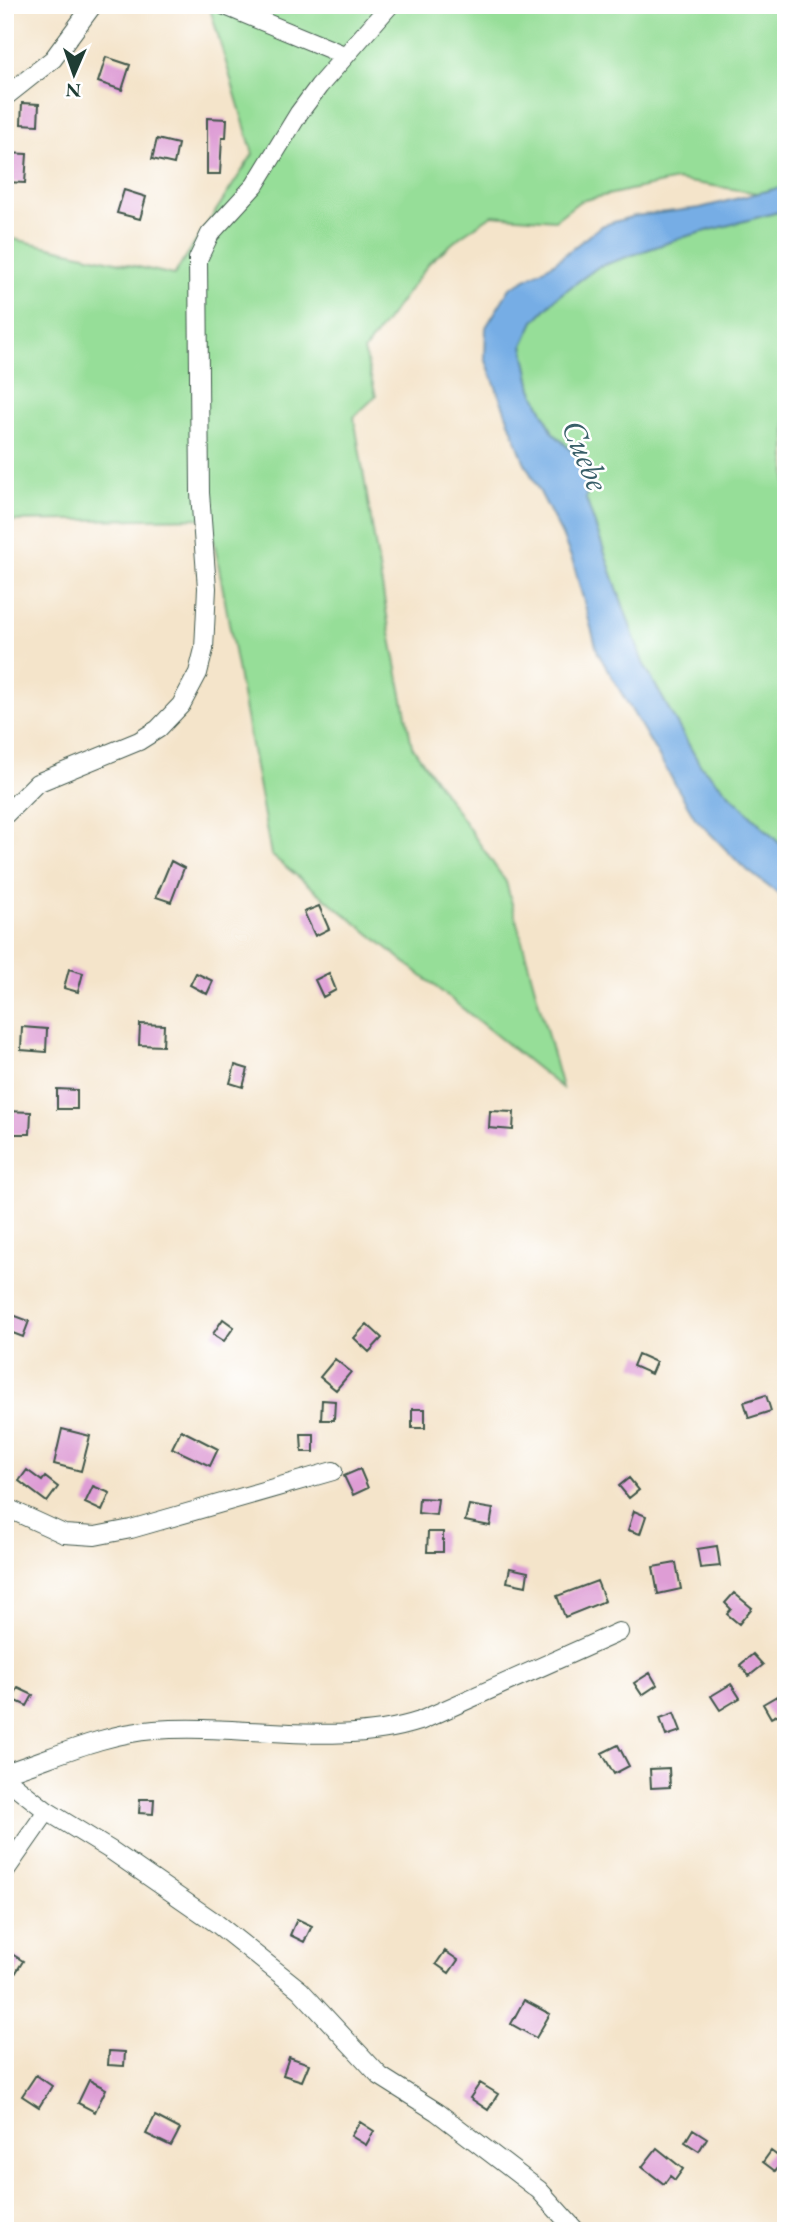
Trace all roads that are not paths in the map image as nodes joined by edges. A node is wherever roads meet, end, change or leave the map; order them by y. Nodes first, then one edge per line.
1 (93, 5) edge
2 (223, 5) edge
3 (390, 5) edge
4 (344, 55) junction
5 (5, 97) edge
6 (5, 815) edge
7 (334, 1471) dead end
8 (5, 1507) edge
9 (619, 1632) dead end
10 (5, 1773) edge
11 (5, 1778) edge
12 (47, 1811) junction
13 (5, 1871) edge
14 (576, 2231) edge

1 - 5 street
2 - 4 street
3 - 4 street
4 - 6 street
7 - 8 street
9 - 10 street
11 - 12 street
12 - 13 street
12 - 14 street

